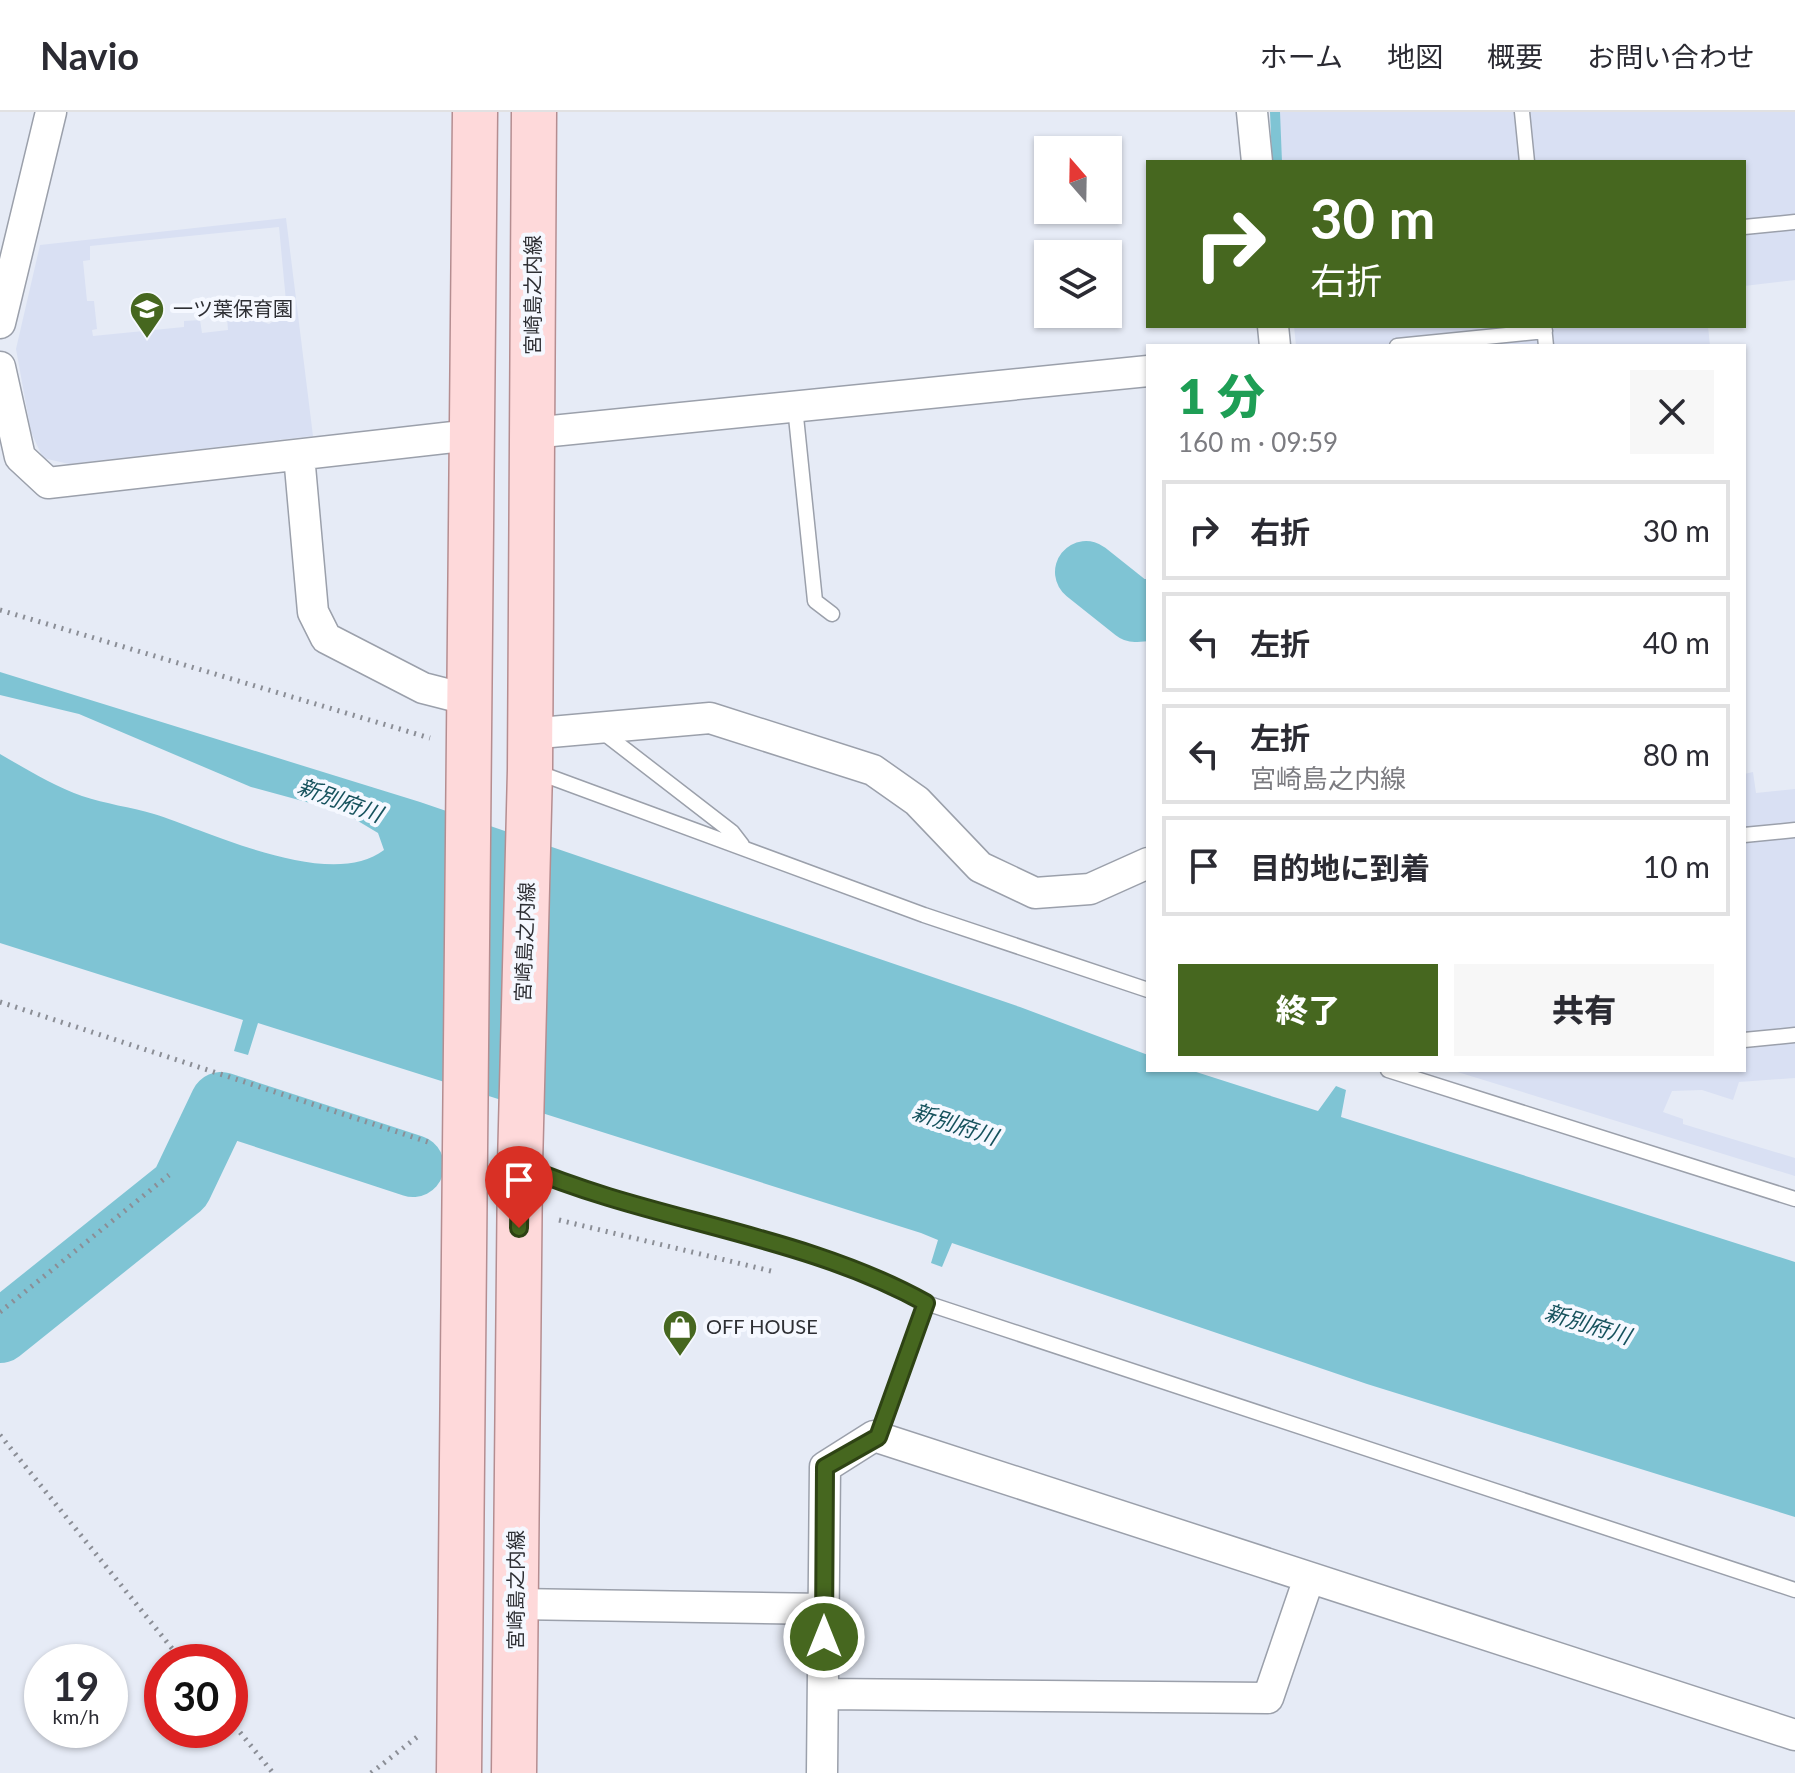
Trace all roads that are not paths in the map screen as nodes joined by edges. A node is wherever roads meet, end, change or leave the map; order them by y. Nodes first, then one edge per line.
1 (51, 112) edge
2 (475, 112) edge
3 (534, 112) edge
4 (1252, 112) edge
5 (1522, 112) edge
6 (1257, 160) edge
7 (1527, 160) edge
8 (1795, 222) edge
9 (1746, 227) edge
10 (0, 323) edge
11 (1545, 334) edge
12 (1422, 344) edge
13 (0, 367) edge
14 (1146, 371) edge
15 (795, 407) junction
16 (532, 433) junction
17 (471, 435) junction
18 (299, 455) junction
19 (832, 614) dead end
20 (470, 700) junction
21 (598, 729) junction
22 (529, 752) junction
23 (1795, 830) edge
24 (1746, 835) edge
25 (742, 845) junction
26 (1146, 864) edge
27 (1146, 989) edge
28 (1795, 1035) edge
29 (1746, 1040) edge
30 (1394, 1072) edge
31 (520, 1165) junction
32 (1795, 1199) edge
33 (926, 1303) junction
34 (878, 1437) junction
35 (1309, 1578) junction
36 (1795, 1590) edge
37 (516, 1604) junction
38 (824, 1609) junction
39 (823, 1694) junction
40 (1795, 1735) edge
41 (459, 1773) edge
42 (514, 1773) edge
43 (822, 1773) edge

1 - 10 street
2 - 17 main road
3 - 16 main road, 宮崎島之内線
4 - 6 street
5 - 7 lane
8 - 9 lane
11 - 12 lane
13 - 18 street
14 - 15 street
15 - 16 street
15 - 19 lane
16 - 22 main road, 宮崎島之内線
17 - 18 street
17 - 20 main road
18 - 20 street
20 - 41 main road
21 - 22 street
21 - 25 lane
21 - 26 street
22 - 25 lane
22 - 31 main road, 宮崎島之内線
23 - 24 lane
25 - 27 lane
28 - 29 lane
30 - 32 lane
31 - 33 lane
31 - 37 main road, 宮崎島之内線
33 - 34 lane
33 - 36 lane
34 - 35 street
34 - 38 street
35 - 39 street
35 - 40 street
37 - 38 street
37 - 42 main road, 宮崎島之内線
38 - 39 street
39 - 43 street

